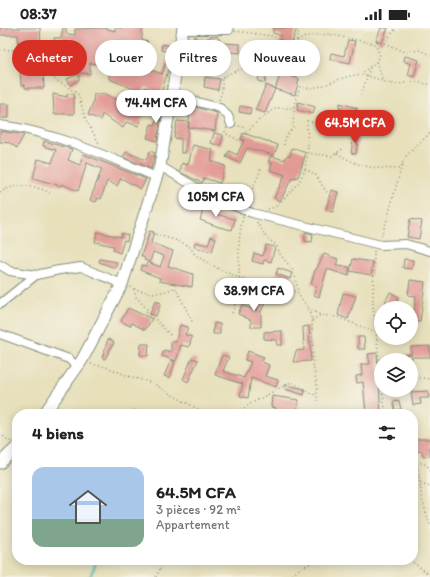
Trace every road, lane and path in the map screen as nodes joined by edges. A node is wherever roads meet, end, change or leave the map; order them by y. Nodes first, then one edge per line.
1 (299, 28) edge
2 (396, 28) edge
3 (183, 29) edge
4 (230, 30) joint
5 (280, 40) edge
6 (297, 40) edge
7 (299, 40) edge
8 (385, 43) junction
9 (378, 48) junction
10 (0, 50) edge
11 (12, 50) edge
12 (430, 55) edge
13 (377, 61) junction
14 (371, 67) junction
15 (239, 70) edge
16 (361, 74) junction
17 (50, 76) edge
18 (368, 76) junction
19 (383, 81) junction
20 (430, 84) edge
21 (172, 95) junction
22 (361, 95) dead end
23 (214, 106) junction
24 (294, 107) junction
25 (231, 124) junction
26 (0, 125) edge
27 (247, 132) junction
28 (430, 133) edge
29 (345, 136) dead end
30 (284, 145) dead end
31 (344, 148) dead end
32 (308, 153) junction
33 (337, 153) junction
34 (106, 156) junction
35 (160, 166) junction
36 (305, 169) junction
37 (261, 170) dead end
38 (400, 170) junction
39 (156, 177) junction
40 (0, 193) edge
41 (50, 193) dead end
42 (327, 193) dead end
43 (246, 211) junction
44 (141, 230) junction
45 (375, 243) junction
46 (430, 251) edge
47 (0, 265) edge
48 (36, 276) junction
49 (238, 277) junction
50 (122, 284) junction
51 (134, 289) junction
52 (298, 292) junction
53 (0, 304) edge
54 (308, 308) junction
55 (232, 313) dead end
56 (321, 315) junction
57 (374, 319) edge
58 (312, 320) junction
59 (193, 323) dead end
60 (374, 332) edge
61 (0, 334) edge
62 (172, 337) dead end
63 (79, 363) junction
64 (418, 378) edge
65 (430, 379) edge
66 (316, 395) junction
67 (383, 397) edge
68 (317, 401) dead end
69 (47, 409) edge
70 (198, 409) edge
71 (244, 409) edge
72 (385, 409) edge
73 (0, 434) edge
74 (12, 443) edge
75 (12, 447) edge
76 (418, 462) edge
77 (0, 464) edge
78 (430, 470) edge
79 (418, 472) edge
80 (419, 482) junction
81 (430, 486) edge
82 (430, 525) edge
83 (162, 565) edge
84 (308, 565) edge
85 (417, 565) edge
86 (430, 575) edge
87 (156, 577) edge
88 (289, 577) edge

1 - 6 path
2 - 8 path
3 - 4 street
3 - 21 main road
4 - 5 path
7 - 9 path
8 - 9 path
8 - 12 path
9 - 13 path
10 - 11 path
13 - 14 path
13 - 19 path
14 - 16 path
14 - 18 path
15 - 23 path
16 - 18 path
16 - 24 path
17 - 34 path
18 - 19 path
18 - 22 path
19 - 20 path
21 - 23 street
21 - 35 main road
23 - 25 street
24 - 27 path
24 - 30 path
25 - 27 path
25 - 27 path
26 - 34 street
28 - 38 path
29 - 32 path
31 - 33 path
32 - 33 path
32 - 36 path
33 - 38 path
34 - 39 street
35 - 39 main road
35 - 43 street
36 - 42 path
36 - 43 path
37 - 43 path
38 - 45 path
39 - 44 main road
40 - 41 path
43 - 45 street
43 - 49 path
43 - 52 path
44 - 49 path
44 - 50 main road
45 - 46 street
45 - 57 path
47 - 48 street
48 - 50 street
48 - 53 street
49 - 52 path
49 - 55 path
50 - 51 path
50 - 63 main road
51 - 59 path
51 - 62 path
52 - 54 path
54 - 56 path
54 - 58 path
56 - 58 path
56 - 60 path
58 - 66 path
61 - 63 street
63 - 69 main road
63 - 70 path
64 - 65 path
66 - 68 path
66 - 71 path
67 - 72 path
73 - 74 path
75 - 77 main road
76 - 78 path
79 - 80 path
80 - 81 path
80 - 82 path
83 - 87 path
84 - 88 path
85 - 86 path

